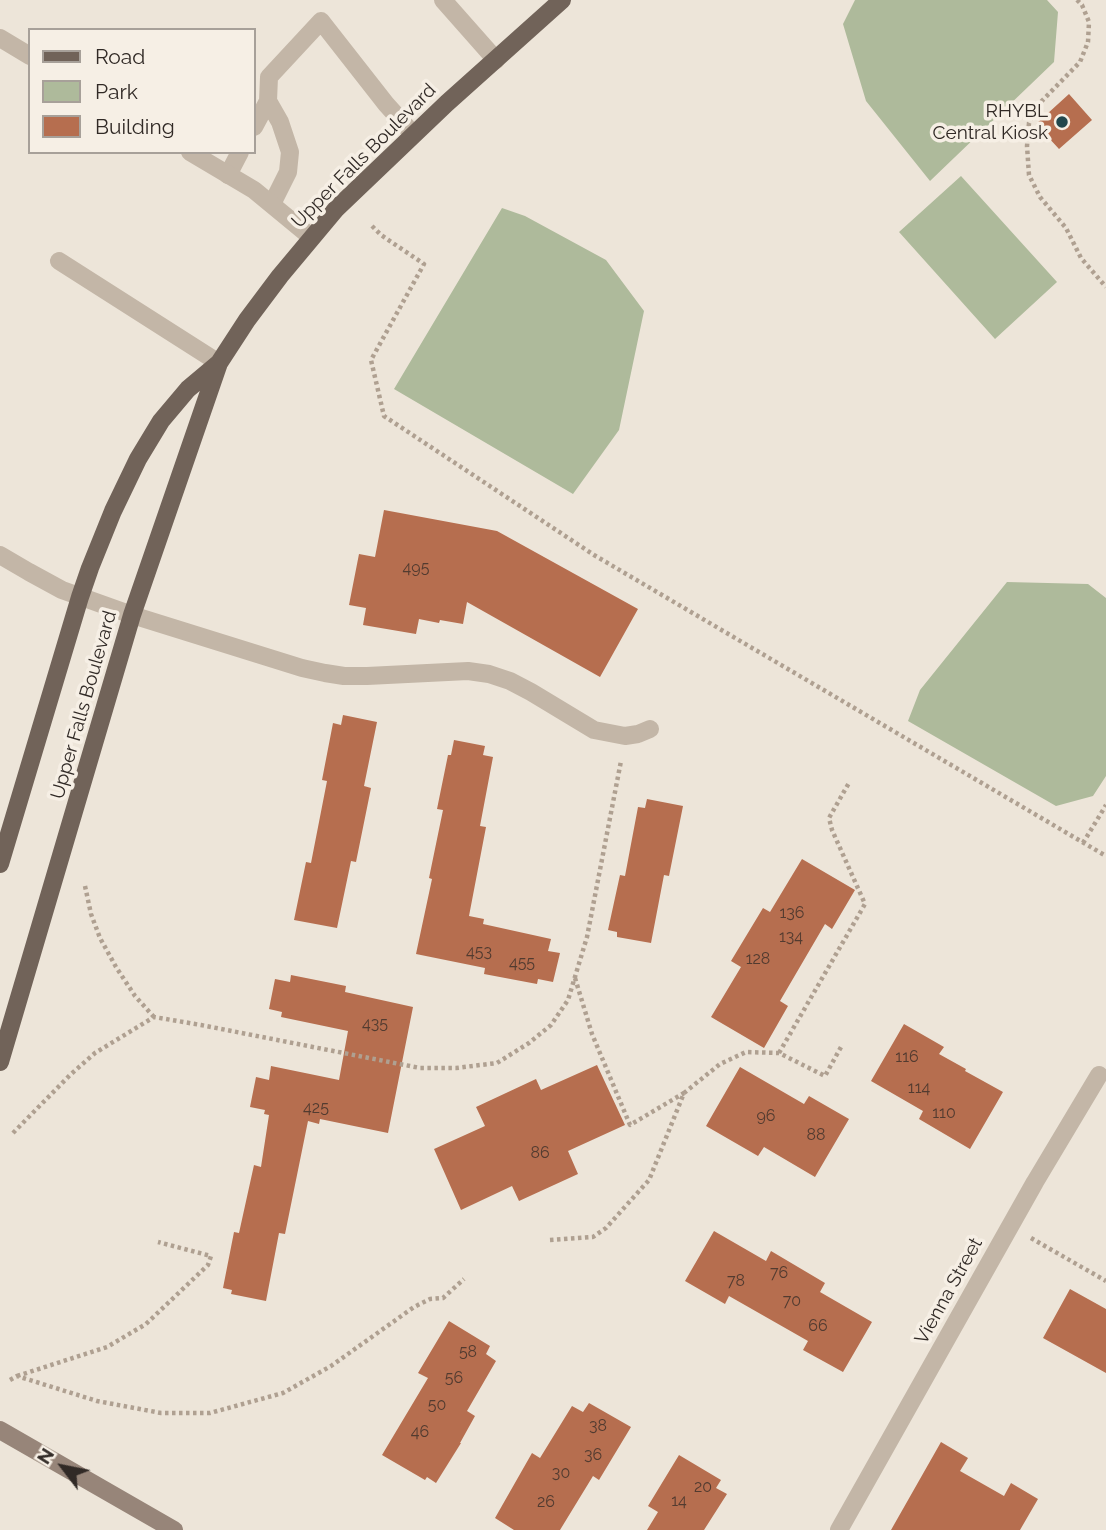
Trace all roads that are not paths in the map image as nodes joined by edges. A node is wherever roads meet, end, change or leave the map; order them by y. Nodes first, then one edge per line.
1 (443, 0) edge
2 (562, 0) edge
3 (0, 38) edge
4 (28, 55) edge
5 (496, 60) junction
6 (268, 102) junction
7 (256, 123) edge
8 (413, 134) junction
9 (193, 154) edge
10 (239, 154) edge
11 (228, 175) junction
12 (272, 204) junction
13 (311, 237) junction
14 (60, 261) dead end
15 (219, 363) junction
16 (0, 555) edge
17 (80, 597) junction
18 (132, 615) junction
19 (650, 729) dead end
20 (0, 864) edge
21 (0, 1062) edge
22 (1099, 1075) dead end
23 (0, 1430) edge
24 (174, 1530) edge
25 (839, 1530) edge

1 - 5 street
2 - 5 main road, Upper Falls Boulevard
3 - 4 street
5 - 8 main road, Upper Falls Boulevard
6 - 7 street
6 - 8 street
6 - 12 street
8 - 13 main road, Upper Falls Boulevard
9 - 11 street
10 - 11 street
11 - 12 street
12 - 13 street
13 - 15 main road, Upper Falls Boulevard
14 - 15 street
15 - 17 main road, Upper Falls Boulevard
15 - 18 main road, Upper Falls Boulevard
16 - 17 street
17 - 18 street
17 - 20 main road, Upper Falls Boulevard
18 - 19 street
18 - 21 main road, Upper Falls Boulevard
22 - 25 street, Vienna Street
23 - 24 main road

